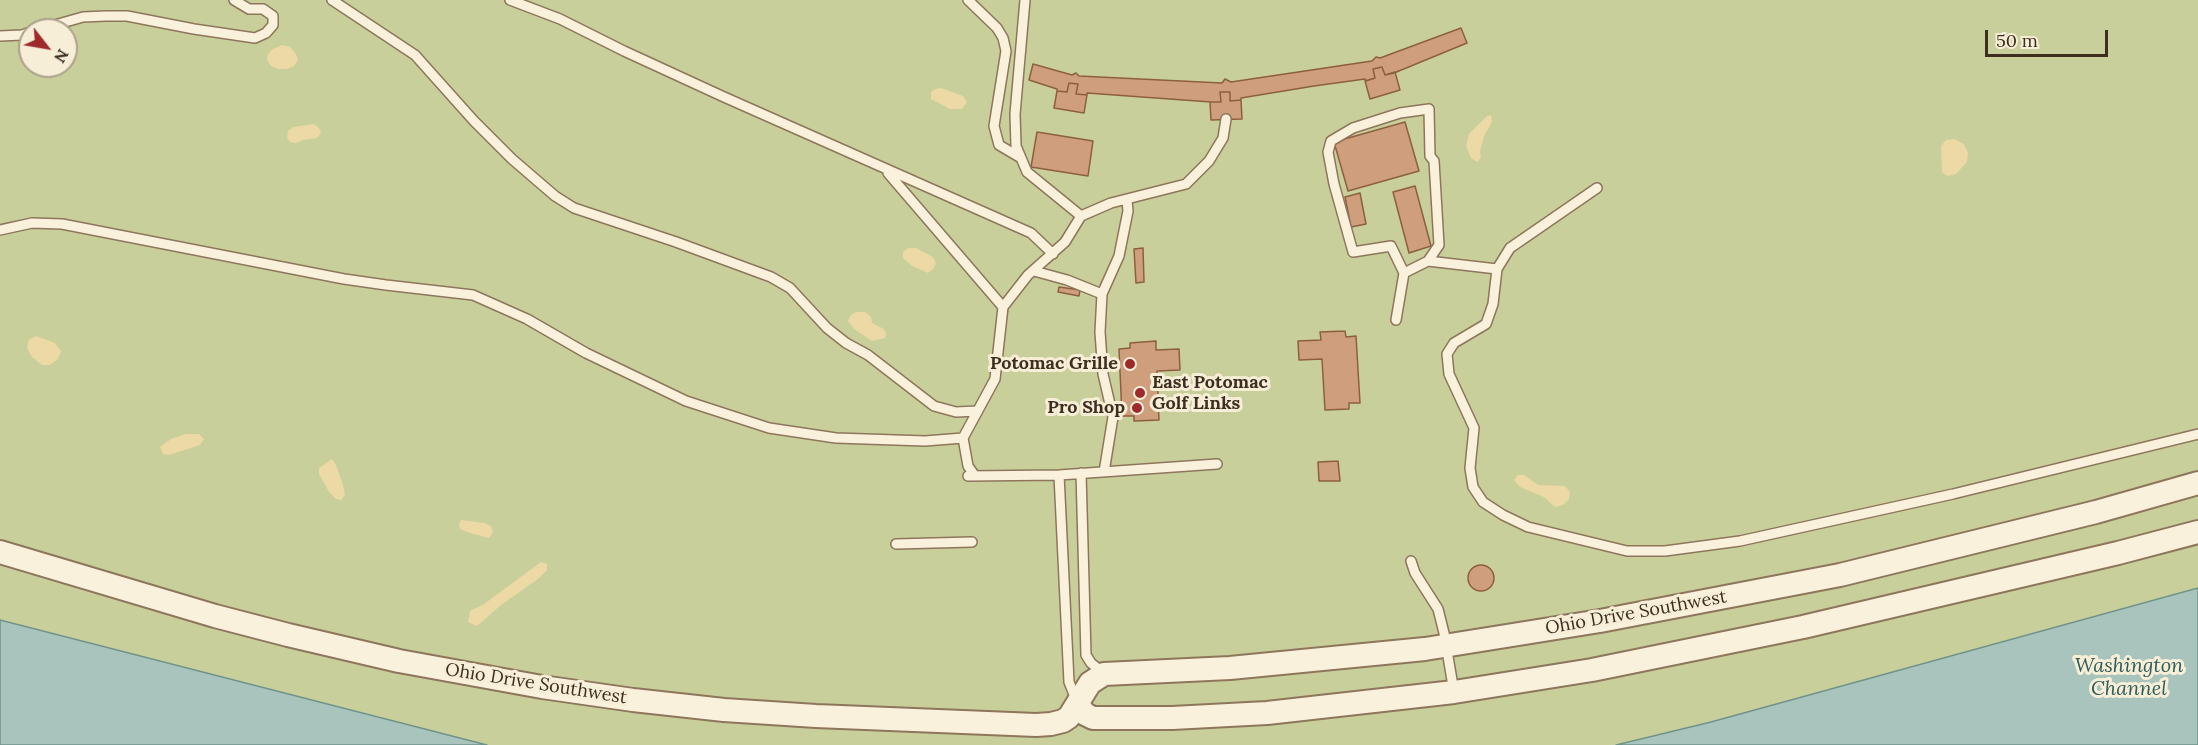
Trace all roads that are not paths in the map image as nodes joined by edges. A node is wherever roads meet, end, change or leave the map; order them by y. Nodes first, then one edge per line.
1 (234, 0) edge
2 (332, 0) edge
3 (510, 0) edge
4 (968, 0) edge
5 (1026, 0) edge
6 (78, 18) edge
7 (18, 35) edge
8 (0, 36) edge
9 (1226, 119) dead end
10 (1022, 159) junction
11 (886, 171) junction
12 (1597, 188) dead end
13 (1127, 200) junction
14 (1081, 216) junction
15 (0, 230) edge
16 (1053, 254) junction
17 (1428, 261) junction
18 (1497, 269) junction
19 (1034, 271) junction
20 (1404, 273) junction
21 (1102, 294) junction
22 (1003, 307) junction
23 (1396, 320) dead end
24 (977, 411) junction
25 (2198, 434) edge
26 (963, 438) junction
27 (1217, 464) dead end
28 (1104, 472) junction
29 (1081, 473) junction
30 (1059, 475) junction
31 (2198, 483) edge
32 (2198, 532) edge
33 (972, 542) dead end
34 (896, 544) dead end
35 (0, 552) edge
36 (1411, 561) dead end
37 (1446, 646) junction
38 (1104, 674) junction
39 (1454, 692) junction
40 (1078, 705) junction

1 - 6 lane
2 - 24 lane
3 - 11 lane
4 - 10 lane
5 - 10 lane
7 - 8 lane
9 - 13 lane
10 - 14 lane
11 - 16 lane
11 - 22 lane
12 - 18 lane
13 - 14 lane
13 - 21 lane
14 - 16 lane
15 - 26 lane
16 - 19 lane
17 - 18 lane
17 - 20 lane
17 - 20 lane
18 - 25 lane
19 - 21 lane
19 - 22 lane
20 - 23 lane
21 - 28 lane
22 - 24 lane
24 - 26 lane
26 - 30 lane
27 - 28 lane
28 - 29 lane
29 - 30 lane
29 - 38 lane
30 - 40 lane
31 - 37 street, Ohio Drive Southwest
32 - 39 street
33 - 34 lane
35 - 40 street, Ohio Drive Southwest
36 - 37 lane
37 - 38 street, Ohio Drive Southwest
37 - 39 lane
38 - 40 street, Ohio Drive Southwest
39 - 40 street

